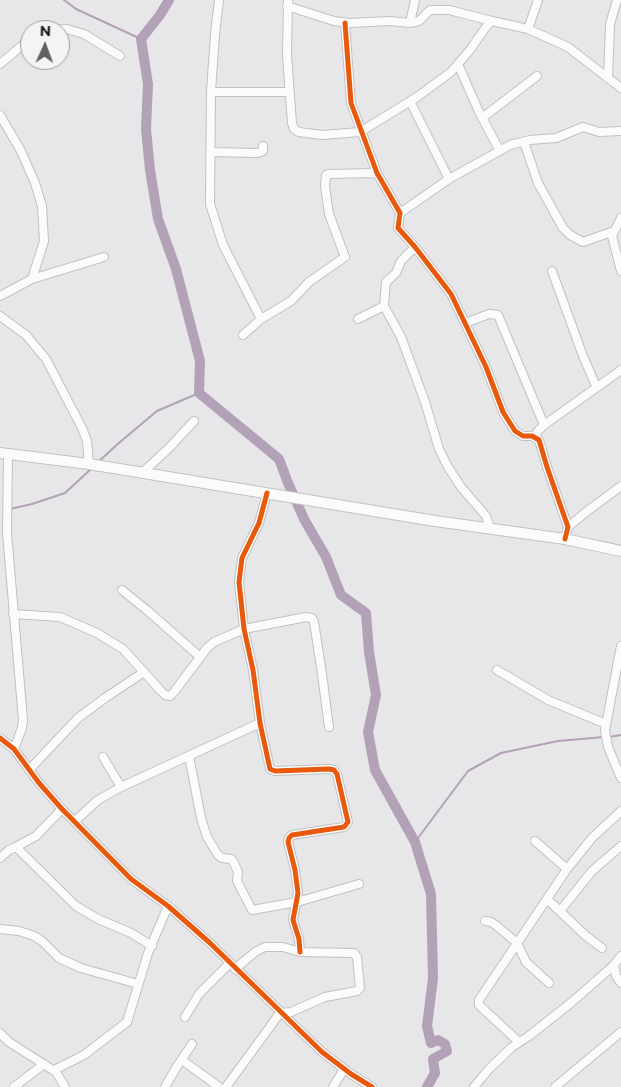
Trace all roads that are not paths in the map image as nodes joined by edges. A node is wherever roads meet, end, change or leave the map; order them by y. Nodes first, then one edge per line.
1 (219, 0) edge
2 (415, 0) edge
3 (538, 0) edge
4 (617, 0) edge
5 (288, 3) edge
6 (492, 21) junction
7 (410, 22) junction
8 (345, 23) junction
9 (528, 29) junction
10 (70, 30) edge
11 (20, 47) edge
12 (120, 56) dead end
13 (0, 64) edge
14 (458, 64) junction
15 (537, 76) dead end
16 (608, 78) junction
17 (621, 88) edge
18 (211, 92) junction
19 (289, 92) junction
20 (410, 101) junction
21 (0, 115) edge
22 (482, 118) junction
23 (621, 131) edge
24 (360, 132) junction
25 (524, 142) junction
26 (263, 146) dead end
27 (500, 151) junction
28 (210, 152) junction
29 (377, 173) junction
30 (449, 178) junction
31 (400, 213) junction
32 (621, 218) edge
33 (614, 231) junction
34 (415, 247) junction
35 (104, 257) dead end
36 (552, 271) dead end
37 (621, 271) edge
38 (32, 279) junction
39 (0, 296) edge
40 (384, 306) junction
41 (0, 316) edge
42 (261, 319) junction
43 (358, 320) dead end
44 (465, 323) junction
45 (243, 336) dead end
46 (621, 370) edge
47 (596, 386) junction
48 (194, 421) dead end
49 (544, 425) junction
50 (536, 437) junction
51 (4, 453) edge
52 (93, 465) junction
53 (142, 473) junction
54 (621, 486) edge
55 (267, 493) junction
56 (568, 527) junction
57 (490, 528) junction
58 (565, 539) junction
59 (621, 551) edge
60 (122, 590) dead end
61 (14, 614) junction
62 (244, 629) junction
63 (621, 646) edge
64 (200, 657) junction
65 (497, 670) dead end
66 (144, 672) junction
67 (260, 723) junction
68 (329, 727) dead end
69 (606, 730) junction
70 (0, 738) edge
71 (14, 749) junction
72 (189, 756) junction
73 (103, 757) dead end
74 (29, 770) junction
75 (621, 778) edge
76 (121, 787) junction
77 (62, 810) junction
78 (621, 811) edge
79 (74, 821) junction
80 (535, 841) dead end
81 (621, 846) edge
82 (16, 848) junction
83 (0, 858) edge
84 (567, 870) junction
85 (359, 884) dead end
86 (546, 899) junction
87 (297, 902) junction
88 (168, 906) junction
89 (560, 911) junction
90 (485, 921) dead end
91 (0, 928) edge
92 (517, 943) junction
93 (152, 946) junction
94 (602, 948) dead end
95 (300, 952) junction
96 (621, 956) edge
97 (614, 965) junction
98 (232, 966) junction
99 (549, 983) dead end
100 (621, 983) edge
101 (138, 984) junction
102 (280, 1013) junction
103 (185, 1017) dead end
104 (621, 1032) edge
105 (0, 1033) edge
106 (519, 1042) junction
107 (192, 1044) dead end
108 (182, 1060) junction
109 (44, 1064) junction
110 (344, 1069) junction
111 (54, 1070) junction
112 (14, 1087) edge
113 (65, 1087) edge
114 (165, 1087) edge
115 (219, 1087) edge
116 (226, 1087) edge
117 (333, 1087) edge
118 (372, 1087) edge
119 (474, 1087) edge
120 (555, 1087) edge

1 - 18 street
2 - 7 street
3 - 9 street
4 - 16 street
5 - 8 street
5 - 19 street
6 - 7 street
6 - 9 street
6 - 14 street
7 - 8 street
8 - 24 street
9 - 16 street
10 - 12 street
11 - 13 street
14 - 20 street
14 - 22 street
15 - 22 street
16 - 17 street
18 - 19 street
18 - 28 street
19 - 24 street
20 - 24 street
20 - 30 street
21 - 38 street
22 - 27 street
23 - 25 street
24 - 29 street
25 - 27 street
25 - 33 street
26 - 28 street
27 - 30 street
28 - 42 street
29 - 31 street
29 - 42 street
30 - 31 street
31 - 34 street
32 - 33 street
33 - 37 street
34 - 40 street
34 - 44 street
35 - 38 street
36 - 47 street
38 - 39 street
40 - 43 street
40 - 57 street
41 - 52 street
42 - 45 street
44 - 49 street
44 - 50 street
46 - 47 street
47 - 49 street
48 - 53 street
49 - 50 street
50 - 56 street
51 - 52 main road
51 - 61 street
52 - 53 main road
53 - 55 main road
54 - 56 street
55 - 57 main road
55 - 62 street
56 - 58 street
57 - 58 main road
58 - 59 main road
60 - 64 street
61 - 66 street
61 - 71 street
62 - 64 street
62 - 67 street
62 - 68 street
63 - 69 street
64 - 66 street
65 - 69 street
66 - 74 street
67 - 72 street
67 - 87 street
69 - 75 street
70 - 71 street
71 - 74 street
72 - 76 street
72 - 87 street
73 - 76 street
74 - 77 street
76 - 79 street
77 - 79 street
77 - 82 street
78 - 84 street
79 - 88 street
80 - 84 street
81 - 89 street
82 - 83 street
82 - 93 street
84 - 86 street
85 - 87 street
86 - 89 street
86 - 92 street
87 - 95 street
88 - 93 street
88 - 98 street
89 - 94 street
90 - 92 street
91 - 101 street
92 - 99 street
92 - 106 street
93 - 101 street
95 - 98 street
95 - 102 street
96 - 97 street
97 - 100 street
97 - 106 street
98 - 102 street
98 - 103 street
101 - 111 street
102 - 110 street
102 - 116 street
104 - 120 street
105 - 109 street
106 - 119 street
107 - 108 street
108 - 114 street
108 - 115 street
109 - 111 street
109 - 112 street
110 - 117 street
110 - 118 street
111 - 113 street

